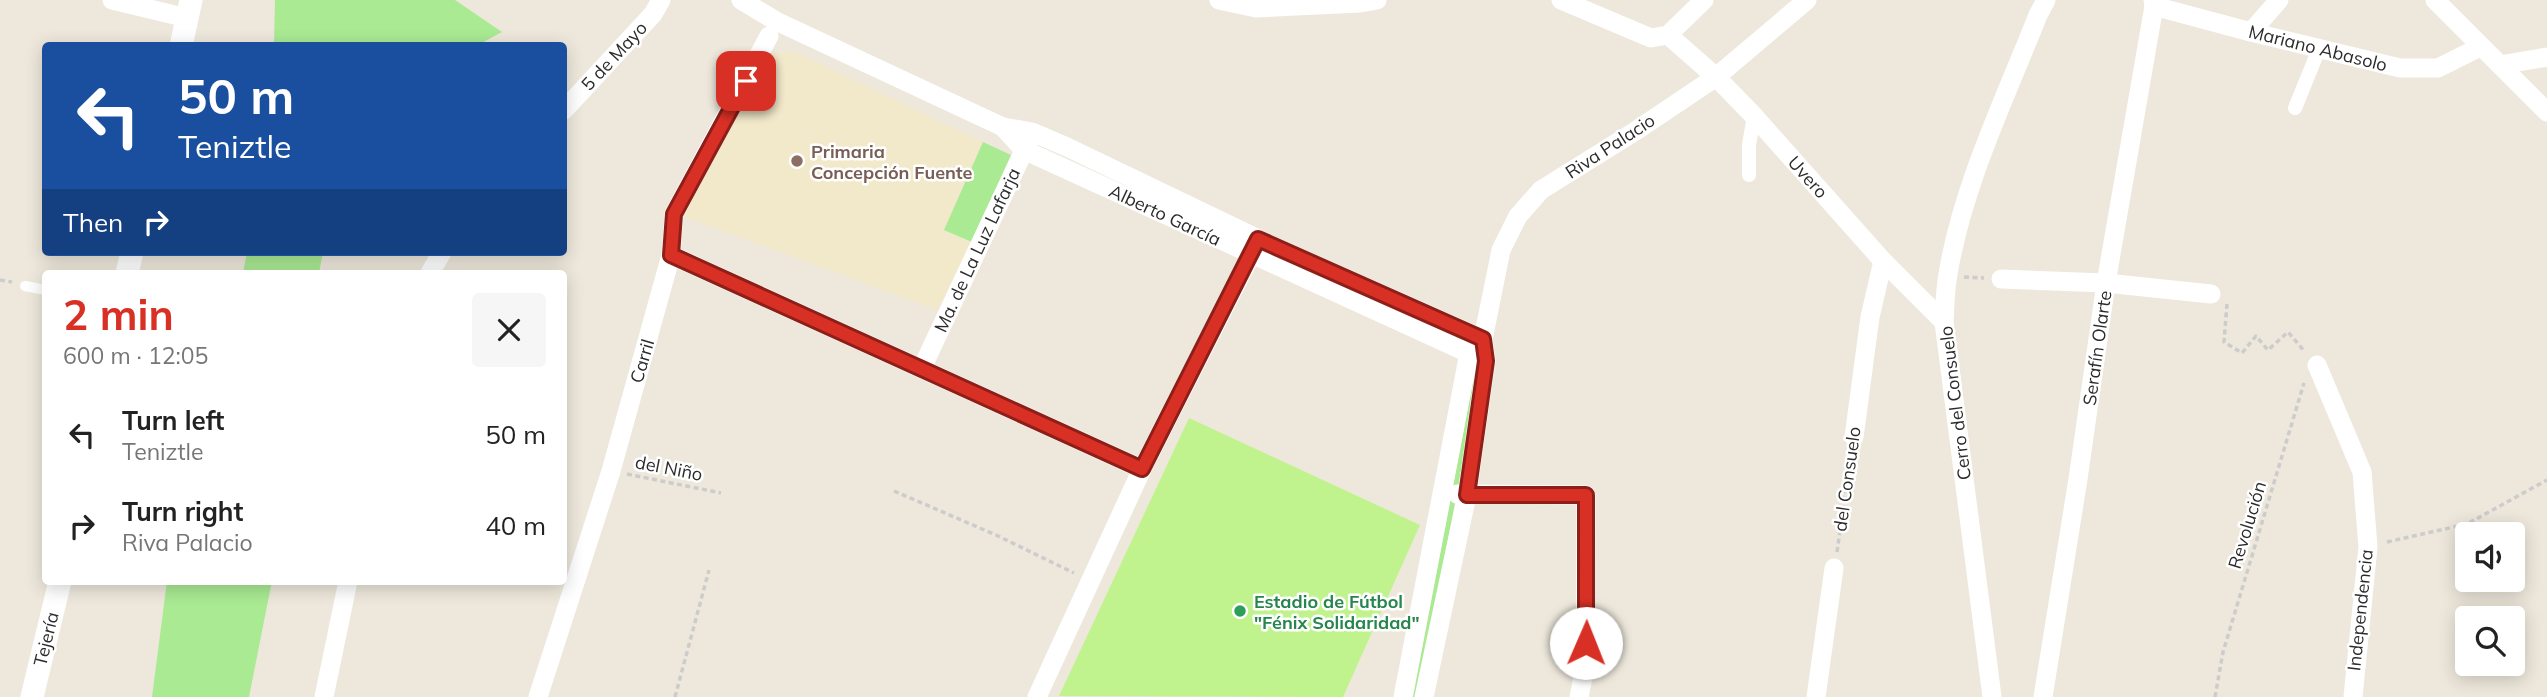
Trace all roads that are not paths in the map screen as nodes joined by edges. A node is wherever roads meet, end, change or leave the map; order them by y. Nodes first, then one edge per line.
1 (112, 0) edge
2 (661, 0) edge
3 (741, 0) edge
4 (1219, 0) edge
5 (1377, 0) edge
6 (1561, 0) edge
7 (1704, 0) edge
8 (1807, 0) edge
9 (2046, 0) edge
10 (2279, 0) edge
11 (2435, 0) edge
12 (2153, 3) edge
13 (189, 9) edge
14 (2251, 32) junction
15 (1668, 35) junction
16 (769, 36) dead end
17 (182, 42) edge
18 (2480, 47) junction
19 (2319, 48) junction
20 (2547, 57) edge
21 (2500, 65) junction
22 (1716, 77) junction
23 (567, 107) edge
24 (2295, 108) dead end
25 (2547, 112) edge
26 (1754, 116) junction
27 (1028, 141) junction
28 (1749, 175) dead end
29 (1255, 247) junction
30 (671, 255) junction
31 (1883, 261) junction
32 (2001, 279) road end
33 (2106, 283) junction
34 (25, 286) dead end
35 (42, 289) edge
36 (2211, 294) road end
37 (1944, 322) junction
38 (1479, 351) junction
39 (2317, 365) road end
40 (922, 368) junction
41 (1854, 437) road end
42 (1142, 469) junction
43 (1442, 494) junction
44 (1467, 495) junction
45 (1834, 568) road end
46 (59, 585) edge
47 (347, 585) edge
48 (32, 697) edge
49 (324, 697) edge
50 (538, 697) edge
51 (1037, 697) edge
52 (1403, 697) edge
53 (1424, 697) edge
54 (1579, 697) edge
55 (1816, 697) edge
56 (1992, 697) edge
57 (2043, 697) edge
58 (2353, 697) edge

1 - 13 street
2 - 23 street, 5 de Mayo
3 - 27 street, Alberto García
4 - 5 street
6 - 15 street
7 - 15 street
8 - 22 street, Riva Palacio
9 - 37 street, Cerro del Consuelo
10 - 14 street
11 - 18 street
12 - 14 street, Mariano Abasolo
12 - 33 street, Serafín Olarte
13 - 17 street
14 - 19 street, Mariano Abasolo
15 - 22 street, Uvero
16 - 30 street, Carril
18 - 19 street, Mariano Abasolo
18 - 21 street
19 - 24 street
20 - 21 street
21 - 25 street
22 - 26 street, Uvero
22 - 38 street, Riva Palacio
26 - 28 street
26 - 31 street, Uvero
27 - 29 street, Alberto García
27 - 40 street, Ma. de La Luz Lafarja
29 - 38 street, Alberto García
29 - 42 street
30 - 40 street
30 - 50 street, Carril
31 - 37 street, Uvero
31 - 41 street, del Consuelo
32 - 33 street
33 - 36 street
33 - 57 street, Serafín Olarte
34 - 35 lane
37 - 56 street, Cerro del Consuelo
38 - 43 street, Riva Palacio
38 - 44 street, Riva Palacio
39 - 58 street, Independencia
40 - 42 street
42 - 51 street
43 - 44 street
43 - 52 street, Riva Palacio
44 - 53 street, Riva Palacio
44 - 54 street
45 - 55 street
46 - 48 street, Tejería
47 - 49 street

